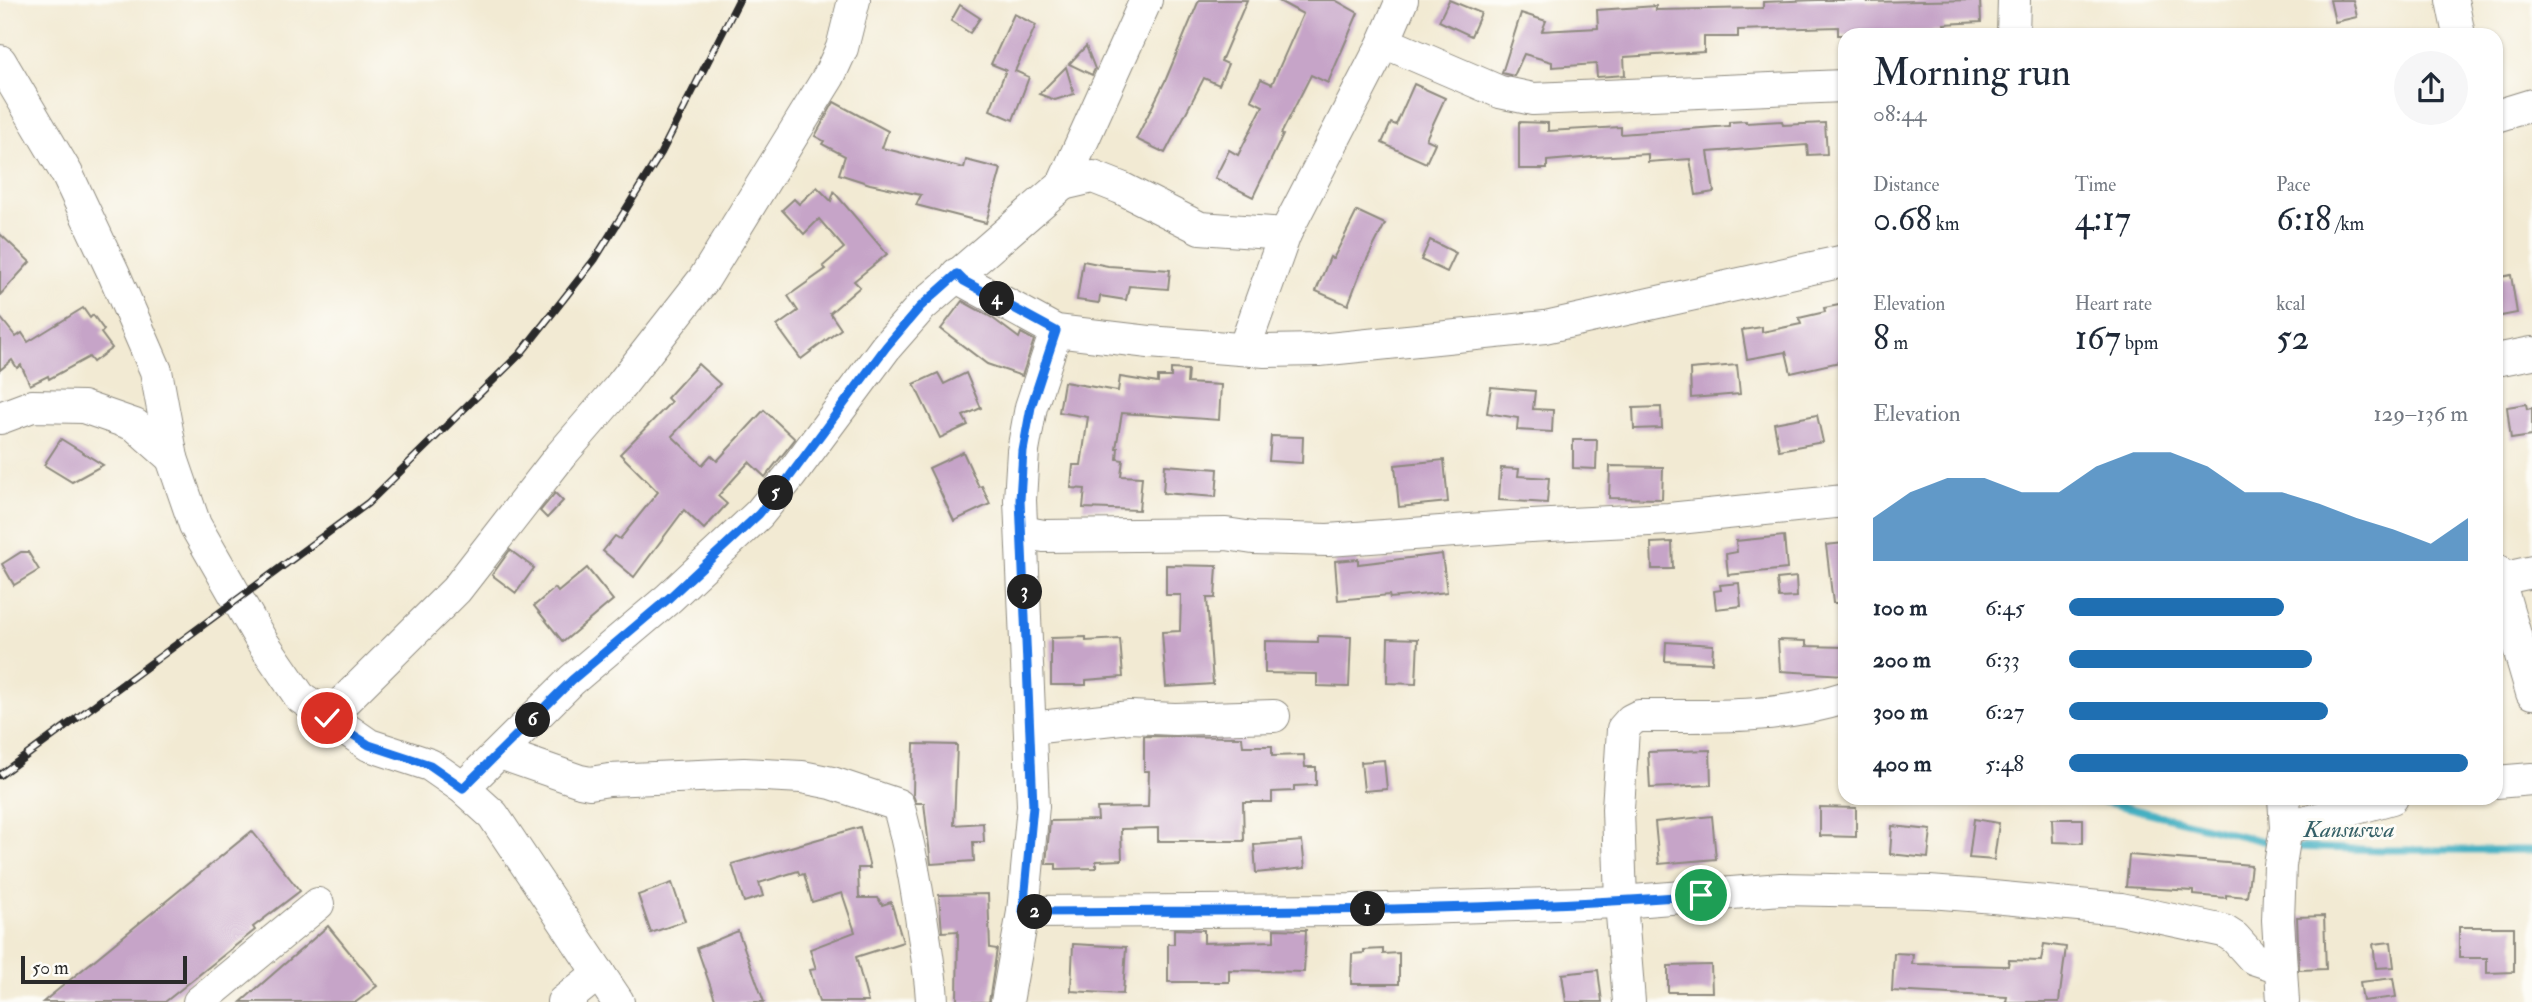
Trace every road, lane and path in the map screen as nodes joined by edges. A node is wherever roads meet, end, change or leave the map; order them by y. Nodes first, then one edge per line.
1 (854, 0) edge
2 (1146, 0) edge
3 (1402, 0) edge
4 (2014, 0) edge
5 (2452, 0) edge
6 (2013, 28) edge
7 (2458, 28) edge
8 (1384, 42) junction
9 (0, 61) edge
10 (1838, 86) edge
11 (2532, 105) edge
12 (2503, 114) edge
13 (1063, 184) junction
14 (1284, 234) junction
15 (1838, 262) edge
16 (957, 274) junction
17 (1056, 331) junction
18 (1244, 349) junction
19 (2532, 353) edge
20 (2503, 359) edge
21 (0, 418) edge
22 (172, 458) junction
23 (1838, 502) edge
24 (1022, 532) junction
25 (2532, 572) edge
26 (2503, 575) edge
27 (2503, 599) edge
28 (2532, 692) edge
29 (1838, 700) edge
30 (1274, 716) dead end
31 (327, 718) junction
32 (1031, 727) junction
33 (500, 752) junction
34 (2532, 779) edge
35 (2503, 781) edge
36 (463, 788) junction
37 (2370, 805) edge
38 (2284, 832) edge
39 (1621, 902) junction
40 (318, 905) dead end
41 (1023, 912) junction
42 (2280, 967) junction
43 (599, 973) junction
44 (199, 1002) edge
45 (563, 1002) edge
46 (618, 1002) edge
47 (932, 1002) edge
48 (1007, 1002) edge
49 (1629, 1002) edge
50 (2283, 1002) edge

1 - 31 street
2 - 13 street
3 - 8 street
4 - 6 street
5 - 7 street
8 - 10 street
8 - 14 street
9 - 22 street
11 - 12 street
13 - 14 street
13 - 16 street
14 - 18 street
15 - 18 street
16 - 17 street
16 - 33 street
17 - 18 street
17 - 24 street
19 - 20 street
21 - 22 street
22 - 31 street
23 - 24 street
24 - 32 street
25 - 26 street
27 - 28 street
29 - 39 street
30 - 32 street
31 - 36 street
32 - 41 street
33 - 36 street
33 - 47 street
34 - 35 street
36 - 43 street
37 - 38 street
38 - 42 street
39 - 41 street
39 - 42 street
39 - 49 street
40 - 44 street
41 - 48 street
42 - 50 street
43 - 45 street
43 - 46 street

